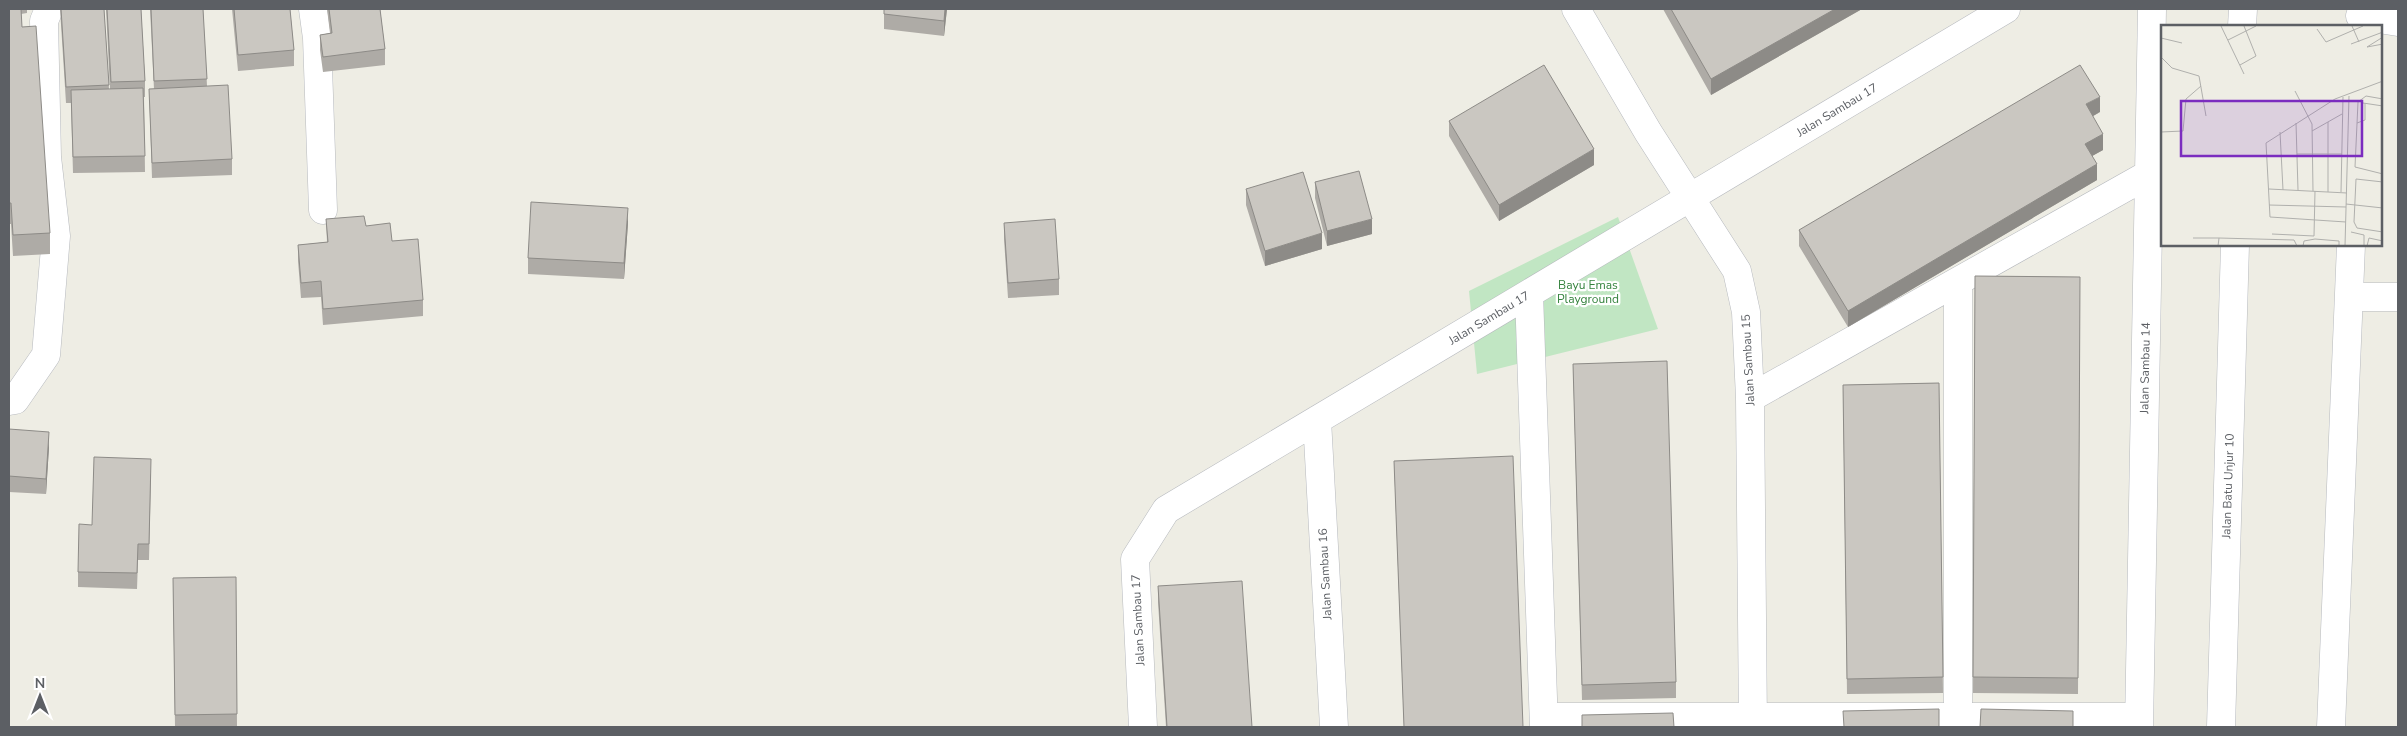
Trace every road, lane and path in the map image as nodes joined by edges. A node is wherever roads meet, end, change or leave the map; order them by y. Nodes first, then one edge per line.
1 (49, 9) edge
2 (313, 9) edge
3 (1576, 9) edge
4 (2006, 9) edge
5 (2152, 9) edge
6 (2242, 9) edge
7 (2361, 17) edge
8 (2398, 22) edge
9 (2242, 25) edge
10 (2149, 174) junction
11 (1690, 198) junction
12 (324, 210) dead end
13 (2236, 246) edge
14 (2351, 246) edge
15 (1958, 282) junction
16 (1529, 294) junction
17 (2349, 297) junction
18 (2398, 297) edge
19 (1750, 398) junction
20 (9, 401) edge
21 (1317, 420) junction
22 (1544, 722) edge
23 (1753, 722) edge
24 (1958, 722) edge
25 (2139, 722) edge
26 (1143, 727) edge
27 (1334, 727) edge
28 (2221, 727) edge
29 (2331, 727) edge

1 - 20 street
2 - 12 street
3 - 11 street, Jalan Sambau 15
4 - 11 street, Jalan Sambau 17
5 - 10 street, Jalan Sambau 14
6 - 9 street
7 - 8 street
10 - 15 street
10 - 25 street, Jalan Sambau 14
11 - 16 street, Jalan Sambau 17
11 - 19 street, Jalan Sambau 15
13 - 28 street, Jalan Batu Unjur 10
14 - 17 street
15 - 19 street
15 - 24 street
16 - 21 street, Jalan Sambau 17
16 - 22 street
17 - 18 street
17 - 29 street
19 - 23 street, Jalan Sambau 15
21 - 26 street, Jalan Sambau 17
21 - 27 street, Jalan Sambau 16
22 - 23 street
23 - 24 street
24 - 25 street

